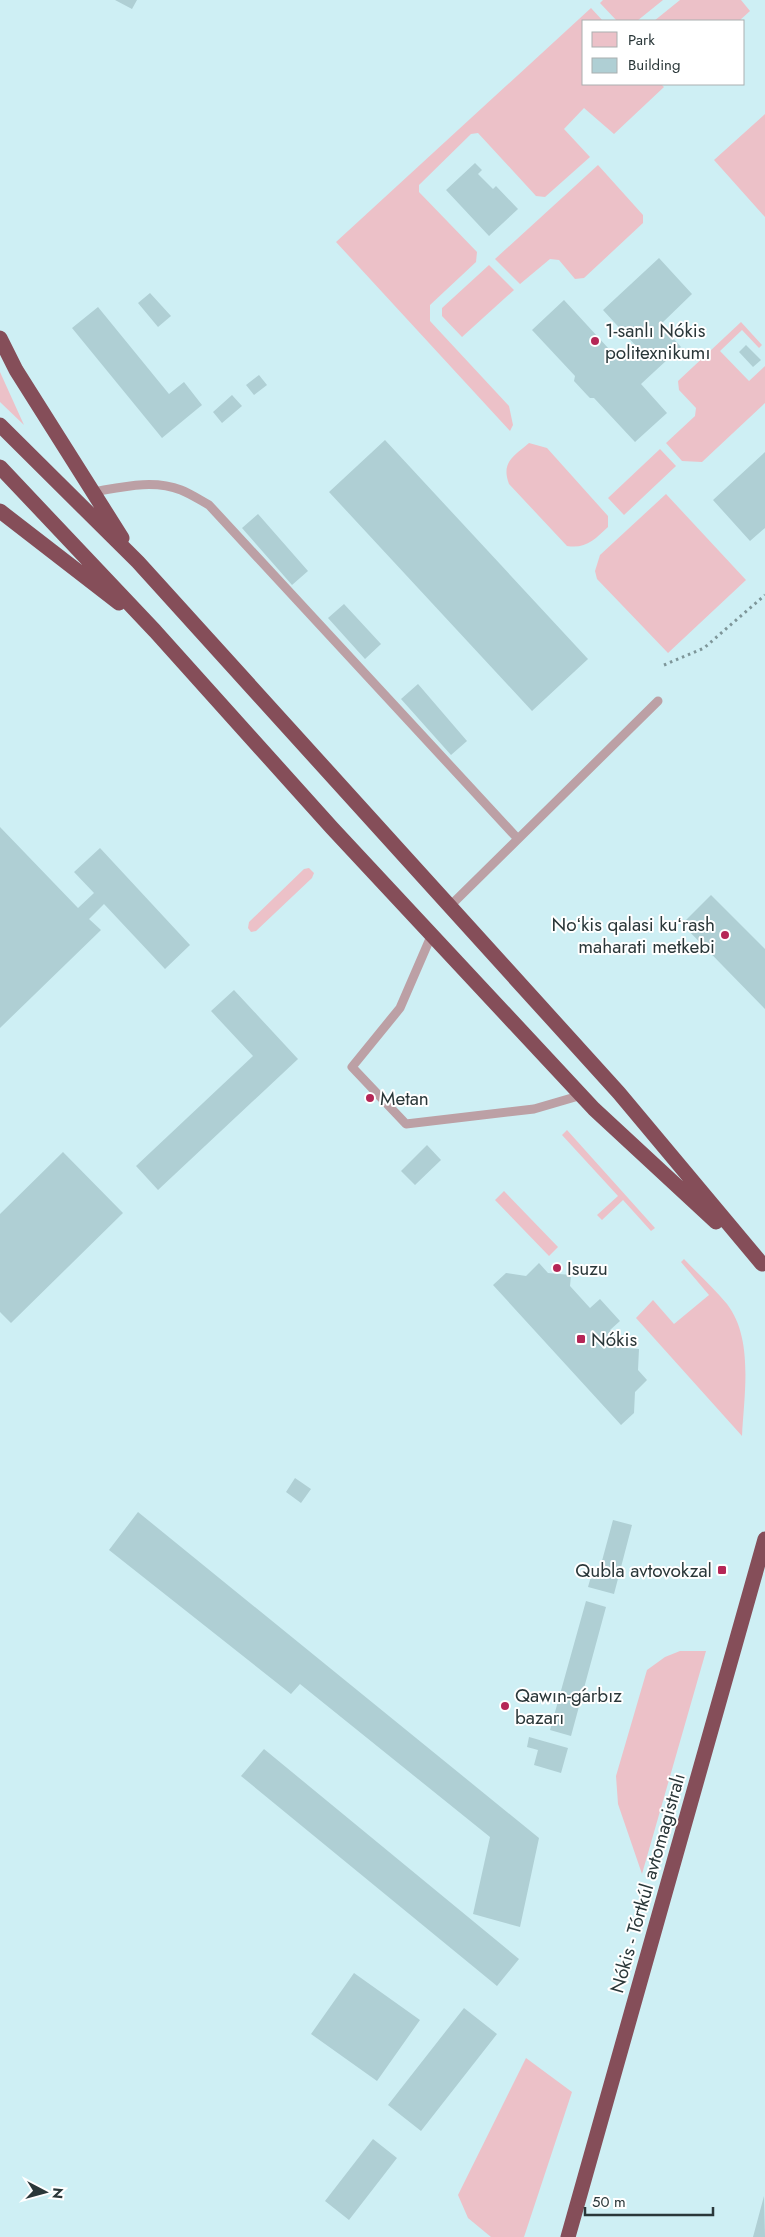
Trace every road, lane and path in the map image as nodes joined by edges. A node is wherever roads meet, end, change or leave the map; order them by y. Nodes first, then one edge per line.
1 (0, 338) edge
2 (0, 425) edge
3 (4, 471) edge
4 (93, 492) junction
5 (0, 511) edge
6 (138, 562) junction
7 (765, 595) edge
8 (155, 631) junction
9 (664, 665) dead end
10 (658, 701) dead end
11 (518, 839) junction
12 (450, 906) junction
13 (432, 934) junction
14 (582, 1095) junction
15 (764, 1266) edge
16 (765, 1539) edge
17 (568, 2237) edge

1 - 4 highway
2 - 6 highway
3 - 8 highway
4 - 6 highway
4 - 11 lane
5 - 8 highway
6 - 12 highway
7 - 9 path
8 - 13 highway
10 - 11 lane
11 - 12 lane
12 - 15 highway
13 - 14 highway
13 - 14 lane
14 - 15 highway
16 - 17 highway, Nókis - Tórtkúl avtomagistralı

